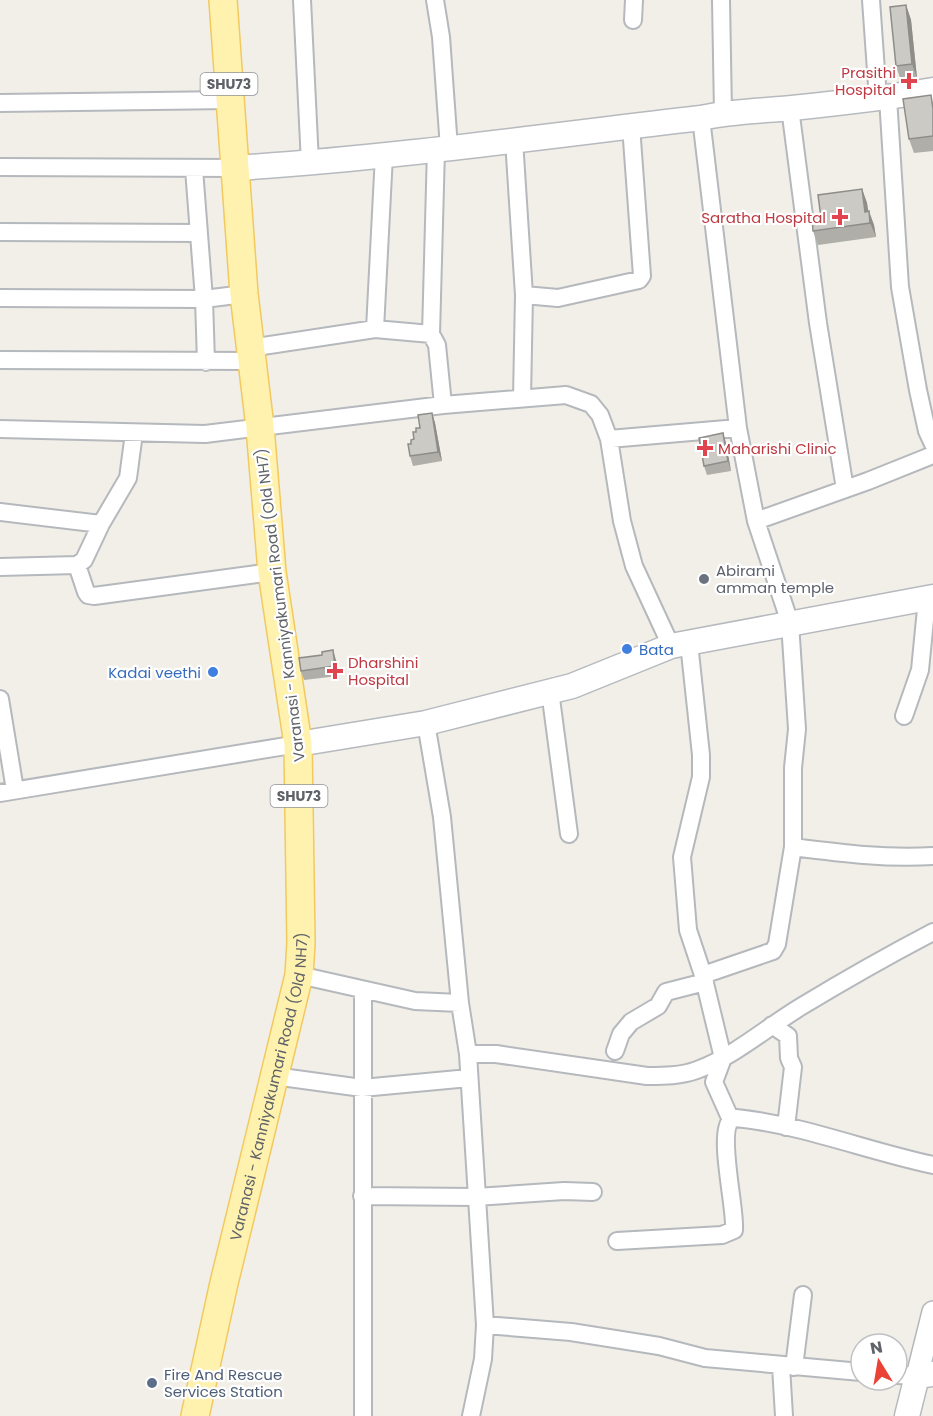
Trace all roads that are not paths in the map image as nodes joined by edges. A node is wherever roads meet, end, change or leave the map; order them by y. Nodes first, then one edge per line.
1 (223, 0) edge
2 (302, 0) edge
3 (435, 0) edge
4 (634, 0) edge
5 (721, 0) edge
6 (871, 0) edge
7 (633, 20) dead end
8 (933, 90) edge
9 (883, 98) junction
10 (231, 100) junction
11 (0, 102) edge
12 (790, 108) junction
13 (712, 115) junction
14 (631, 126) junction
15 (514, 140) junction
16 (442, 148) junction
17 (384, 155) junction
18 (310, 163) junction
19 (0, 167) edge
20 (236, 168) junction
21 (194, 169) junction
22 (0, 232) edge
23 (199, 233) junction
24 (244, 294) junction
25 (524, 295) junction
26 (0, 298) edge
27 (204, 299) junction
28 (375, 329) junction
29 (431, 334) junction
30 (251, 355) junction
31 (0, 360) edge
32 (206, 362) junction
33 (522, 398) junction
34 (443, 405) junction
35 (260, 428) junction
36 (738, 428) junction
37 (0, 429) edge
38 (134, 433) junction
39 (931, 435) edge
40 (609, 439) junction
41 (933, 456) edge
42 (845, 489) junction
43 (0, 512) edge
44 (756, 521) junction
45 (101, 524) junction
46 (78, 566) junction
47 (0, 567) edge
48 (273, 572) junction
49 (930, 598) edge
50 (790, 623) junction
51 (680, 645) junction
52 (550, 691) junction
53 (0, 699) edge
54 (904, 716) dead end
55 (426, 723) junction
56 (298, 744) junction
57 (7, 791) edge
58 (569, 834) dead end
59 (793, 847) junction
60 (933, 856) edge
61 (933, 932) edge
62 (299, 975) junction
63 (704, 979) junction
64 (363, 990) junction
65 (460, 1003) junction
66 (772, 1025) junction
67 (615, 1051) dead end
68 (468, 1054) junction
69 (723, 1058) junction
70 (274, 1076) junction
71 (469, 1078) junction
72 (362, 1088) junction
73 (731, 1120) junction
74 (786, 1127) junction
75 (933, 1165) edge
76 (593, 1192) dead end
77 (362, 1196) junction
78 (476, 1197) junction
79 (617, 1241) dead end
80 (803, 1295) dead end
81 (933, 1312) edge
82 (485, 1325) junction
83 (787, 1367) junction
84 (849, 1371) edge
85 (916, 1375) edge
86 (195, 1416) edge
87 (363, 1416) edge
88 (471, 1416) edge
89 (784, 1416) edge
90 (907, 1416) edge

1 - 10 main road, Varanasi - Kanniyakumari Road (Old NH7) / SHU73
2 - 18 street
3 - 16 street
4 - 7 street
5 - 13 street
6 - 9 street
8 - 9 main road
9 - 12 main road
9 - 39 street
10 - 11 street
10 - 20 main road, Varanasi - Kanniyakumari Road (Old NH7) / SHU73
12 - 13 main road
12 - 42 street
13 - 14 main road
13 - 36 street
14 - 15 main road
14 - 25 street
15 - 16 main road
15 - 25 street
16 - 17 main road
16 - 29 street
17 - 18 main road
17 - 28 street
18 - 20 main road
19 - 21 street
20 - 21 street
20 - 24 main road, Varanasi - Kanniyakumari Road (Old NH7) / SHU73
21 - 23 street
22 - 23 street
23 - 27 street
24 - 27 street
24 - 30 main road, Varanasi - Kanniyakumari Road (Old NH7) / SHU73
25 - 33 street
26 - 27 street
27 - 32 street
28 - 29 street
28 - 30 street
29 - 34 street
30 - 32 street
30 - 35 main road, Varanasi - Kanniyakumari Road (Old NH7) / SHU73
31 - 32 street
33 - 34 street
33 - 40 street
34 - 35 street
35 - 38 street
35 - 48 main road, Varanasi - Kanniyakumari Road (Old NH7) / SHU73
36 - 40 street
36 - 44 street
37 - 38 street
38 - 45 street
40 - 51 street
41 - 42 street
42 - 44 street
43 - 45 street
44 - 50 street
45 - 46 street
46 - 47 street
46 - 48 street
48 - 56 main road, Varanasi - Kanniyakumari Road (Old NH7) / SHU73
49 - 50 main road
49 - 54 street
50 - 51 main road
50 - 59 street
51 - 52 main road
51 - 63 street
52 - 55 main road
52 - 58 street
53 - 57 street
55 - 56 main road
55 - 65 street
56 - 57 street
56 - 62 main road, Varanasi - Kanniyakumari Road (Old NH7) / SHU73
59 - 60 street
59 - 63 street
61 - 66 street
62 - 64 street
62 - 70 main road, Varanasi - Kanniyakumari Road (Old NH7) / SHU73
63 - 67 street
63 - 69 street
64 - 65 street
64 - 72 street
65 - 68 street
66 - 69 street
66 - 74 street
68 - 69 street
68 - 71 street
69 - 73 street
70 - 72 street
70 - 86 main road, Varanasi - Kanniyakumari Road (Old NH7) / SHU73
71 - 72 street
71 - 78 street
72 - 77 street
73 - 74 street
73 - 79 street
74 - 75 street
76 - 78 street
77 - 78 street
77 - 87 street
78 - 82 street
80 - 83 street
81 - 85 street
82 - 83 street
82 - 88 street
83 - 84 street
83 - 89 street
85 - 90 main road

